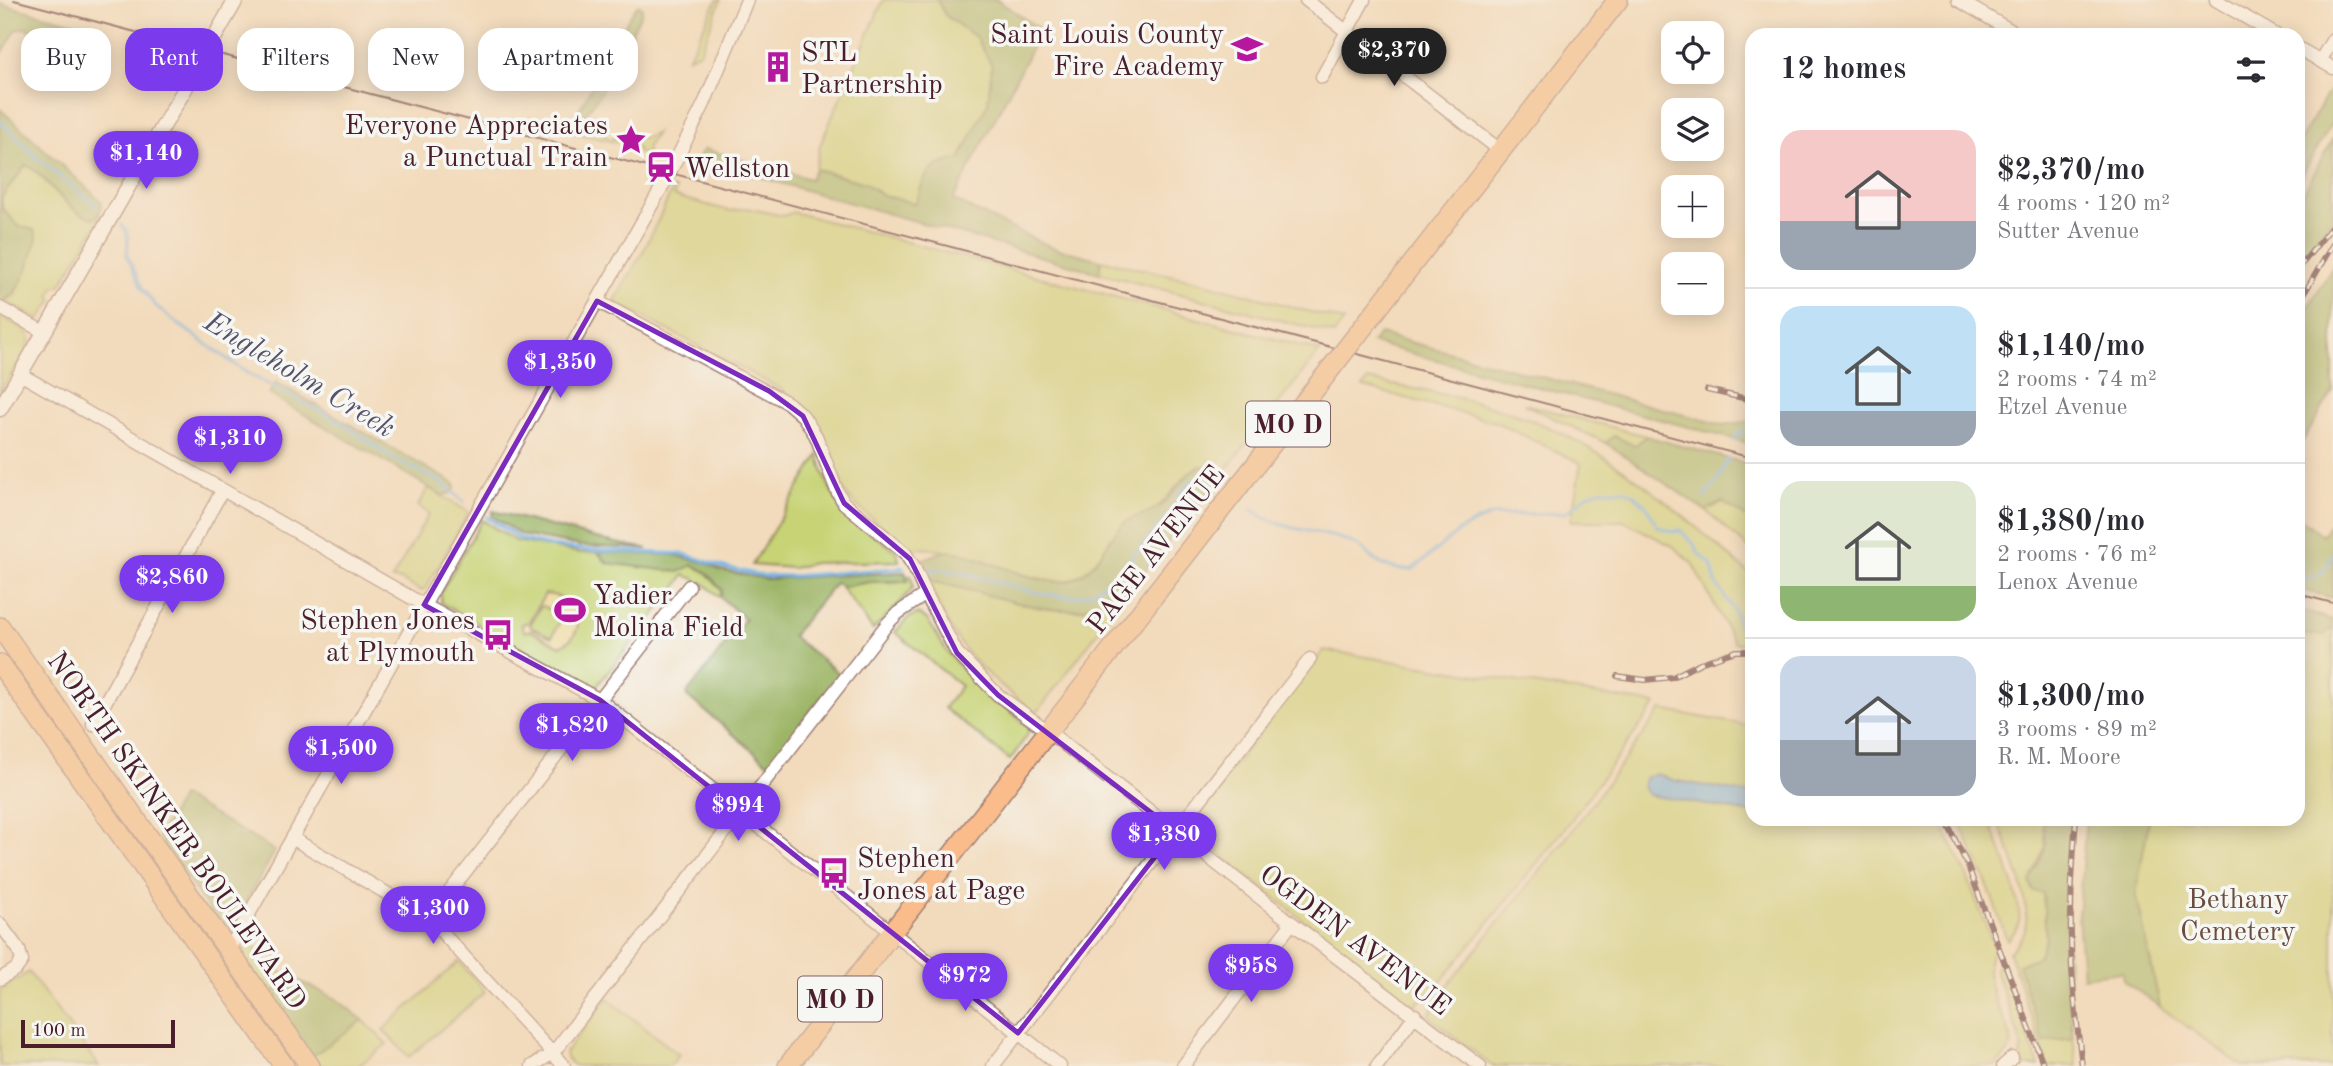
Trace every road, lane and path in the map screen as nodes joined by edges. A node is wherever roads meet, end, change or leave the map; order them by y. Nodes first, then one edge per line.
1 (236, 0) edge
2 (747, 0) edge
3 (1306, 0) edge
4 (1364, 0) edge
5 (1618, 0) edge
6 (1958, 0) edge
7 (2216, 0) edge
8 (2007, 28) edge
9 (2264, 28) edge
10 (1348, 30) junction
11 (2333, 39) edge
12 (2305, 52) edge
13 (2320, 61) junction
14 (2333, 68) edge
15 (1322, 77) dead end
16 (1501, 150) junction
17 (597, 300) junction
18 (0, 308) edge
19 (44, 332) junction
20 (20, 374) junction
21 (0, 409) edge
22 (222, 491) junction
23 (689, 586) dead end
24 (926, 594) junction
25 (424, 605) junction
26 (0, 627) edge
27 (1310, 659) dead end
28 (0, 664) edge
29 (600, 699) junction
30 (93, 724) dead end
31 (1048, 731) junction
32 (741, 812) junction
33 (1175, 831) junction
34 (292, 838) junction
35 (429, 918) junction
36 (1292, 923) junction
37 (0, 924) edge
38 (892, 933) junction
39 (228, 951) junction
40 (0, 979) edge
41 (1415, 1015) junction
42 (1018, 1033) junction
43 (553, 1053) junction
44 (284, 1066) edge
45 (310, 1066) edge
46 (533, 1066) edge
47 (564, 1066) edge
48 (788, 1066) edge
49 (993, 1066) edge
50 (1060, 1066) edge
51 (1183, 1066) edge
52 (1377, 1066) edge
53 (1480, 1066) edge

1 - 19 street
2 - 17 street
3 - 10 street
4 - 10 street
5 - 16 main road, PAGE AVENUE / MO D
6 - 8 street
7 - 9 street
10 - 15 street
10 - 16 street
11 - 13 street
12 - 13 street
13 - 14 street
16 - 31 main road, PAGE AVENUE / MO D, bridge
17 - 24 street, OGDEN AVENUE
17 - 25 street
18 - 19 street
19 - 20 street
20 - 21 street
20 - 22 street
22 - 25 street
22 - 30 street
23 - 29 street
24 - 31 street, OGDEN AVENUE
24 - 32 street
25 - 29 street
25 - 34 street
26 - 39 main road, NORTH SKINKER BOULEVARD
27 - 33 street
28 - 44 main road, NORTH SKINKER BOULEVARD
29 - 32 street
29 - 35 street
31 - 33 street, OGDEN AVENUE
31 - 38 main road, PAGE AVENUE / MO D
32 - 38 street
32 - 43 street
33 - 36 street, OGDEN AVENUE
33 - 42 street
34 - 35 street
34 - 39 street
35 - 43 street
36 - 41 street, OGDEN AVENUE
36 - 51 street
37 - 40 street
38 - 42 street
38 - 48 main road, PAGE AVENUE / MO D
39 - 45 main road, NORTH SKINKER BOULEVARD
41 - 52 street
41 - 53 street, OGDEN AVENUE
42 - 49 street
42 - 50 street
43 - 46 street
43 - 47 street

